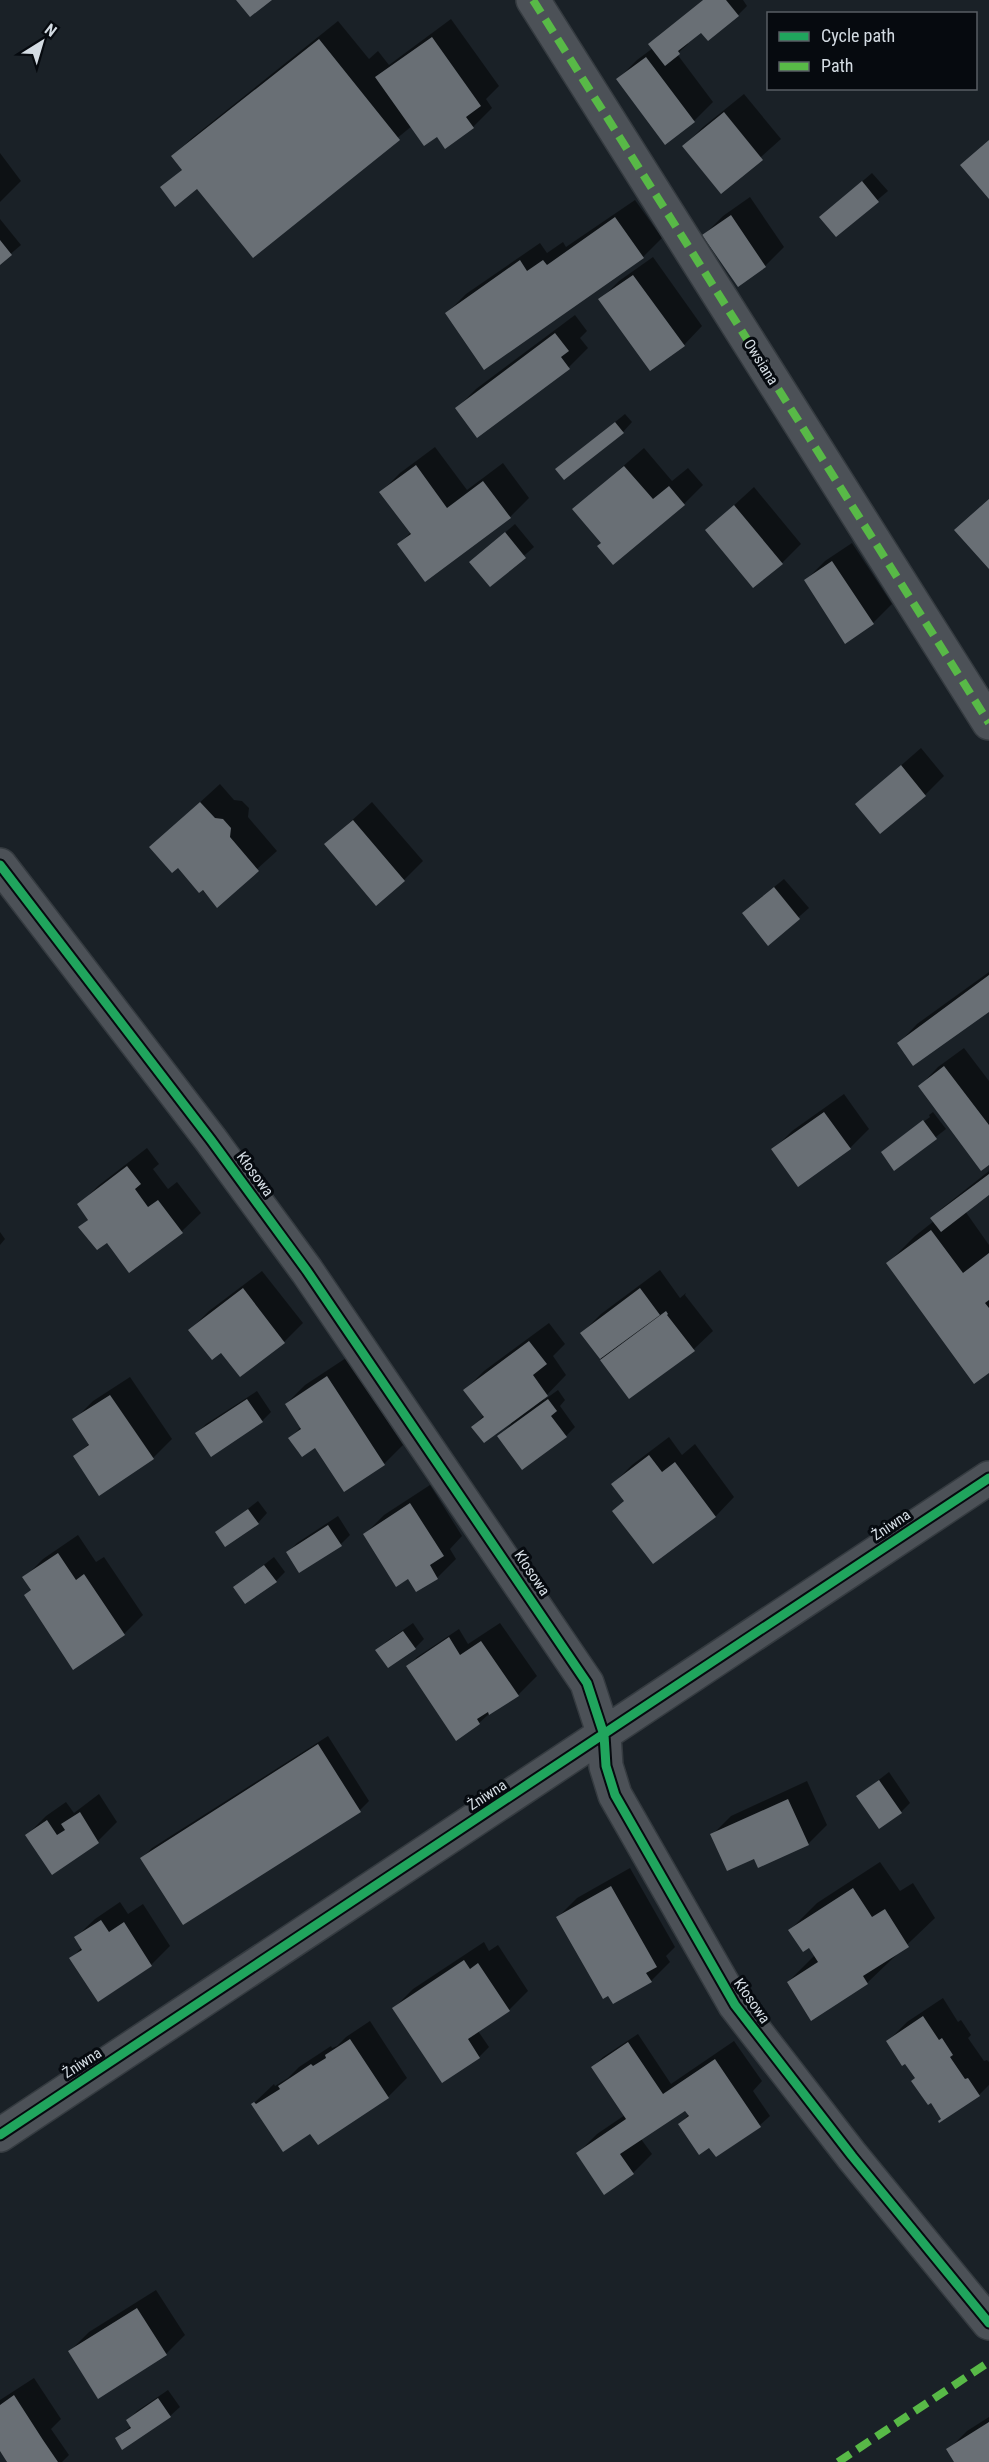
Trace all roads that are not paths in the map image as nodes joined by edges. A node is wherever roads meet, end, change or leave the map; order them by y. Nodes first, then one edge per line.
1 (533, 0) edge
2 (989, 723) edge
3 (0, 865) edge
4 (989, 1478) edge
5 (604, 1736) junction
6 (0, 2135) edge
7 (989, 2323) edge

1 - 2 street, Owsiana
3 - 5 street, Kłosowa
4 - 5 street, Żniwna
5 - 6 street, Żniwna
5 - 7 street, Kłosowa

